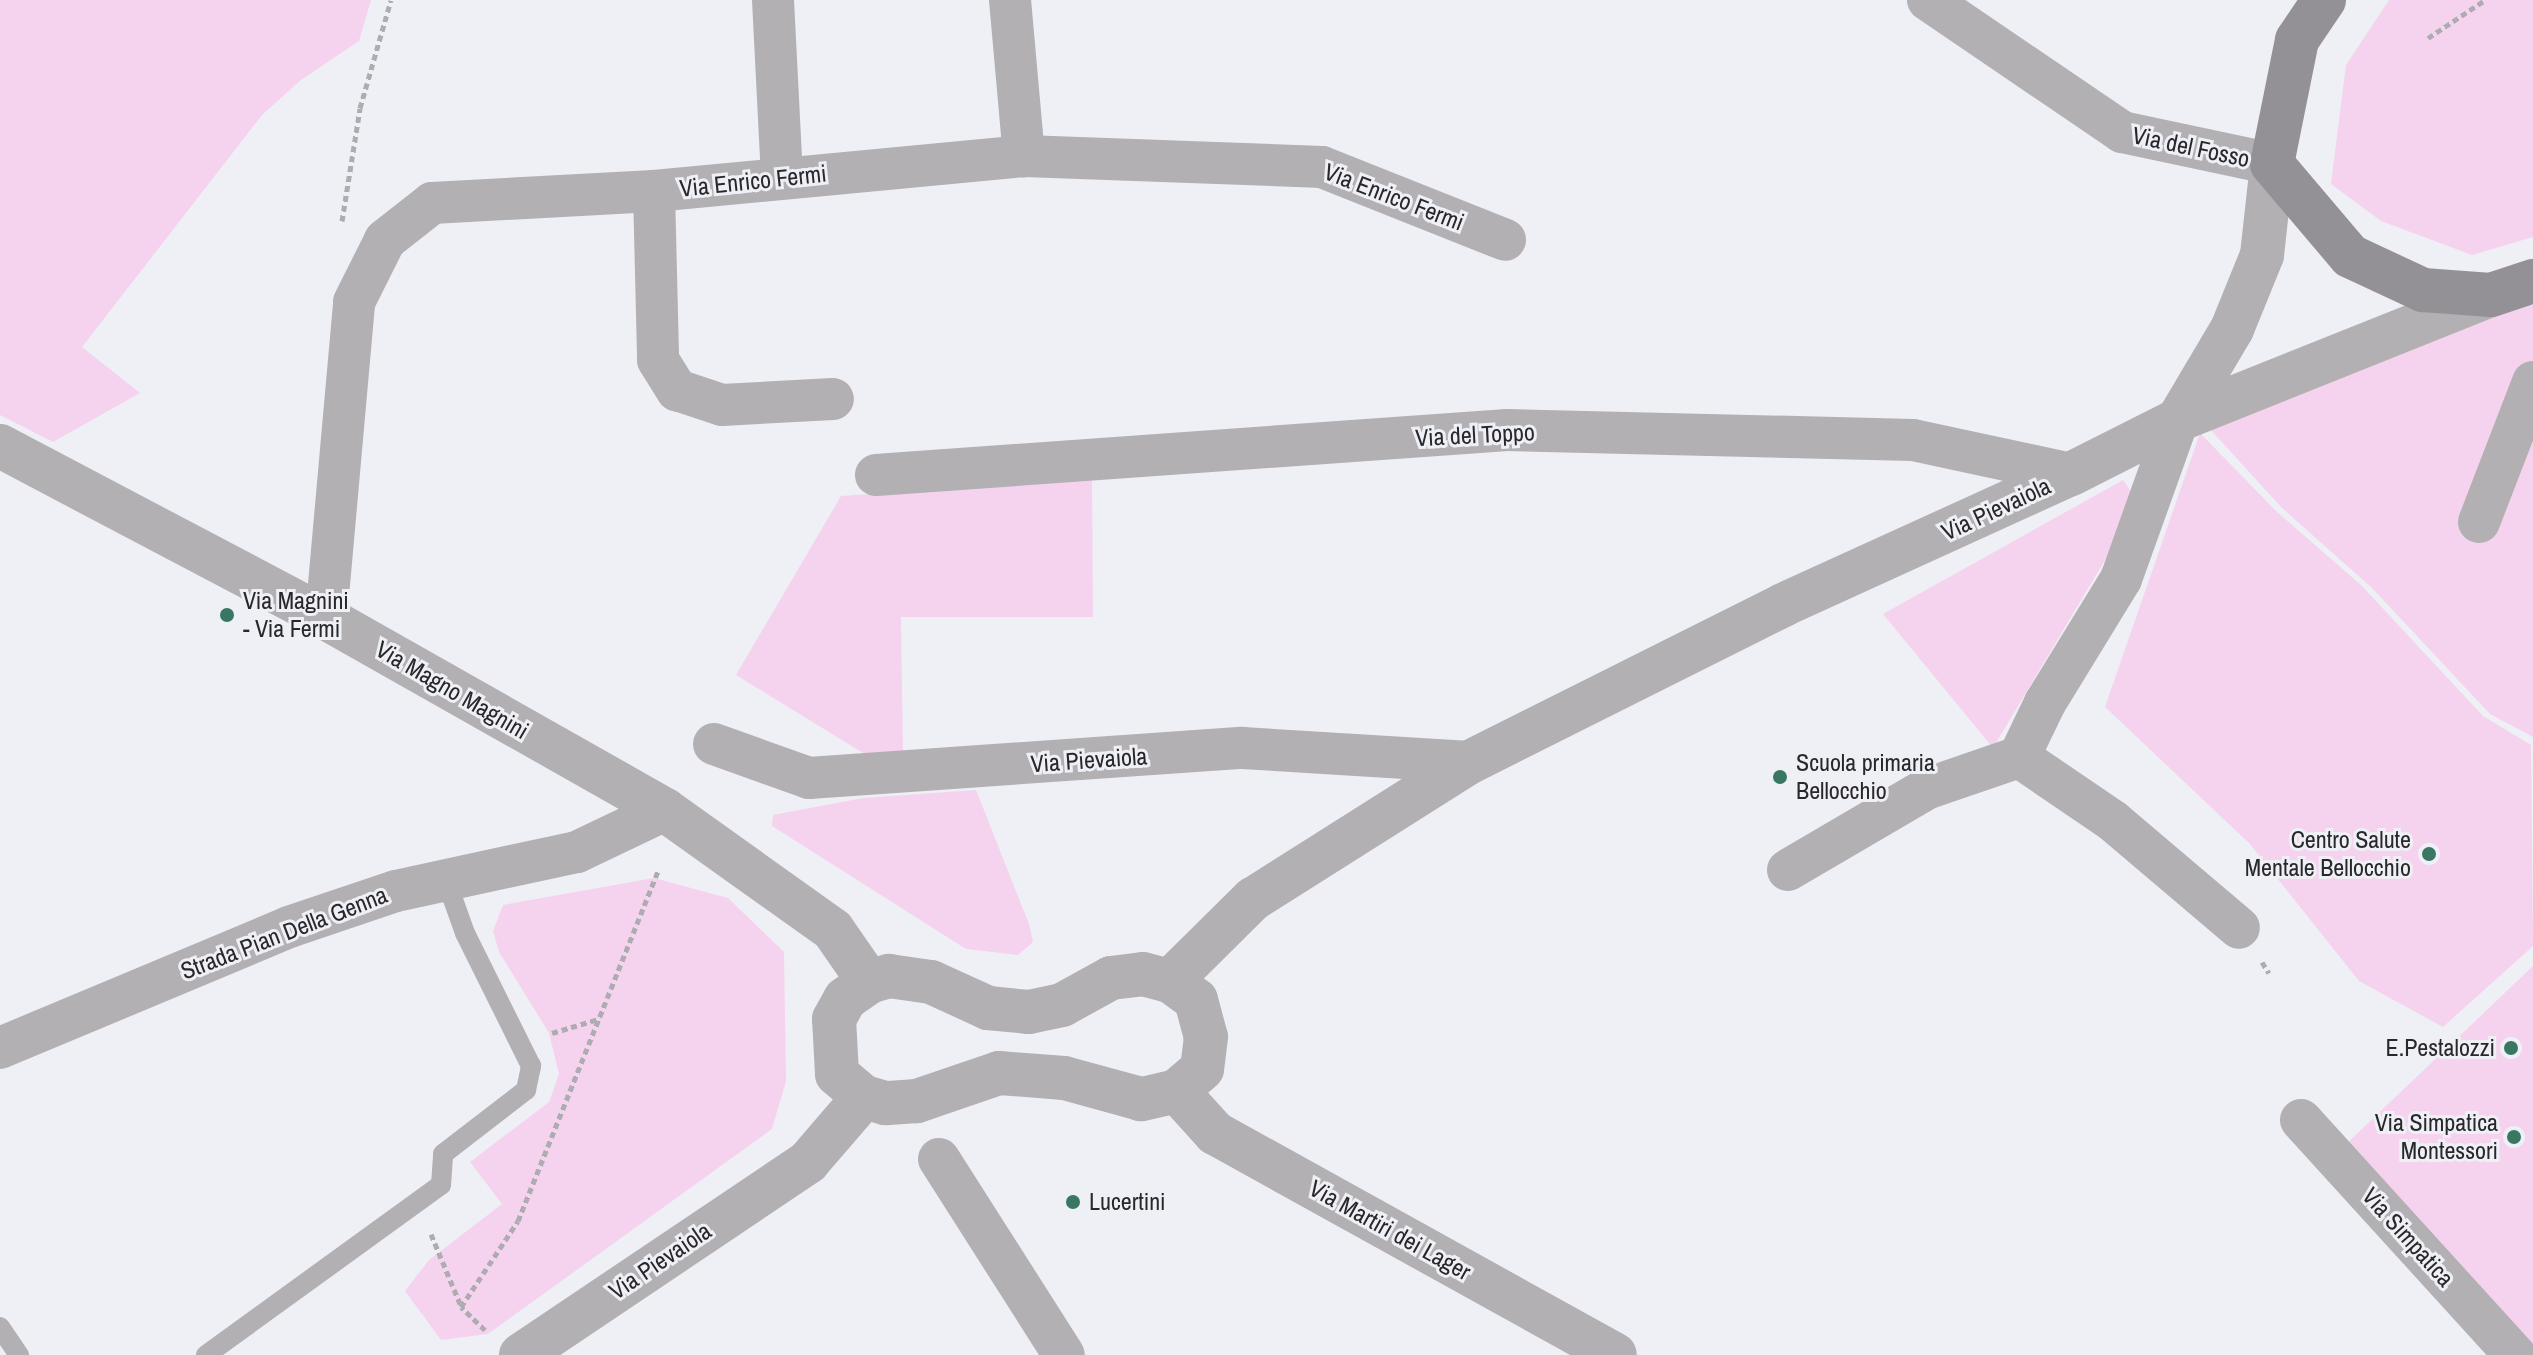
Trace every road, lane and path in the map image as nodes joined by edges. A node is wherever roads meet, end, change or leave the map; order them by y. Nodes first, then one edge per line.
1 (391, 0) edge
2 (773, 0) edge
3 (1010, 0) edge
4 (1928, 0) edge
5 (2324, 0) edge
6 (2485, 0) edge
7 (2428, 38) dead end
8 (1024, 156) junction
9 (2272, 164) junction
10 (782, 178) junction
11 (654, 191) junction
12 (1505, 240) dead end
13 (373, 264) junction
14 (2519, 289) edge
15 (2533, 382) edge
16 (833, 399) dead end
17 (2178, 420) junction
18 (2524, 430) edge
19 (0, 446) edge
20 (2071, 474) junction
21 (876, 475) dead end
22 (2479, 522) dead end
23 (326, 618) junction
24 (714, 744) dead end
25 (2019, 757) junction
26 (1470, 762) junction
27 (665, 810) junction
28 (659, 869) dead end
29 (1788, 870) dead end
30 (446, 880) junction
31 (2239, 928) dead end
32 (1170, 981) junction
33 (869, 982) junction
34 (598, 1019) junction
35 (0, 1048) edge
36 (523, 1049) junction
37 (1177, 1091) junction
38 (864, 1097) junction
39 (2301, 1120) dead end
40 (939, 1159) dead end
41 (411, 1203) junction
42 (461, 1307) junction
43 (0, 1327) edge
44 (507, 1348) edge
45 (19, 1355) edge
46 (206, 1355) edge
47 (1064, 1355) edge
48 (1615, 1355) edge
49 (2515, 1355) edge

1 - 13 path
2 - 10 street
3 - 8 street
4 - 9 street, Via del Fosso
5 - 9 main road, Via del Fosso
6 - 7 path
8 - 10 street, Via Enrico Fermi
8 - 12 street, Via Enrico Fermi
9 - 14 main road
9 - 17 street
10 - 11 street, Via Enrico Fermi
11 - 13 street, Via Enrico Fermi
11 - 16 street
13 - 23 street, Via Enrico Fermi
14 - 17 street, Via Pievaiola
15 - 18 street
17 - 20 street, Via Pievaiola
17 - 25 street
18 - 22 street
19 - 23 street, Via Magno Magnini
20 - 21 street, Via del Toppo
20 - 26 street, Via Pievaiola
23 - 27 street, Via Magno Magnini
24 - 26 street, Via Pievaiola
25 - 29 street
25 - 31 street
26 - 32 street, Via Pievaiola
27 - 30 street, Strada Pian Della Genna
27 - 33 street, Via Magno Magnini
28 - 34 path
30 - 35 street, Strada Pian Della Genna
30 - 36 lane
32 - 33 street
32 - 37 street
33 - 38 street
34 - 36 path
34 - 42 path
36 - 41 lane
37 - 38 street
37 - 48 street, Via Martiri dei Lager
38 - 44 street, Via Pievaiola
39 - 49 street, Via Simpatica
40 - 47 street
41 - 42 path
41 - 46 lane
42 - 44 path
43 - 45 lane

